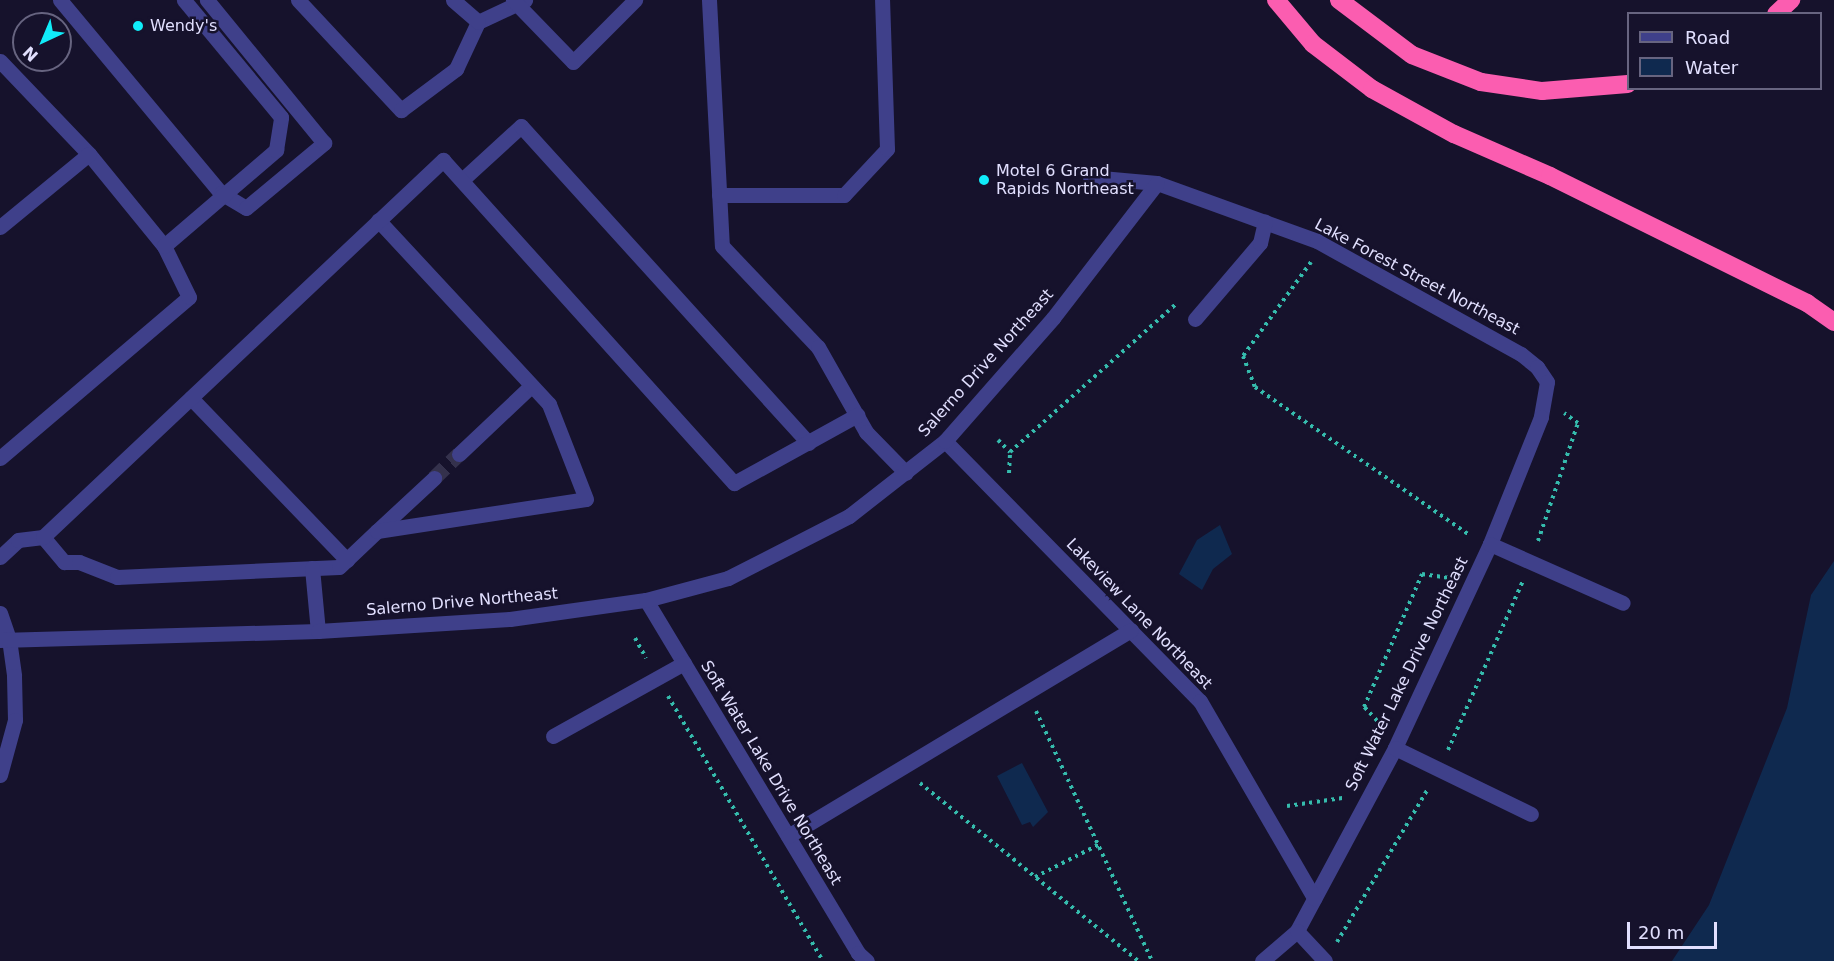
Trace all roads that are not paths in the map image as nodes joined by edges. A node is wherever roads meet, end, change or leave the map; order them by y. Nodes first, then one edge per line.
1 (60, 0) edge
2 (184, 0) edge
3 (207, 0) edge
4 (298, 0) edge
5 (453, 0) edge
6 (634, 0) edge
7 (709, 0) edge
8 (882, 0) edge
9 (1276, 0) edge
10 (1339, 0) edge
11 (1791, 0) edge
12 (519, 2) edge
13 (1778, 12) edge
14 (478, 22) junction
15 (1, 64) edge
16 (1627, 84) edge
17 (89, 154) junction
18 (1090, 177) dead end
19 (462, 180) junction
20 (1156, 183) junction
21 (221, 194) junction
22 (719, 195) junction
23 (378, 220) junction
24 (1265, 222) junction
25 (0, 227) edge
26 (164, 246) junction
27 (1195, 319) road end
28 (1834, 322) edge
29 (1547, 382) joint
30 (531, 386) junction
31 (191, 398) junction
32 (857, 415) junction
33 (945, 441) junction
34 (808, 442) junction
35 (459, 454) tunnel mouth
36 (0, 458) edge
37 (906, 473) junction
38 (434, 478) tunnel mouth
39 (377, 531) junction
40 (43, 537) junction
41 (1490, 544) junction
42 (0, 557) edge
43 (347, 560) junction
44 (312, 568) junction
45 (646, 600) junction
46 (1623, 603) dead end
47 (0, 613) edge
48 (1131, 630) junction
49 (318, 631) junction
50 (5, 640) edge
51 (684, 663) junction
52 (553, 736) dead end
53 (1395, 748) junction
54 (0, 775) edge
55 (1531, 814) dead end
56 (788, 836) junction
57 (1314, 898) junction
58 (1297, 931) junction
59 (1328, 956) edge
60 (858, 958) edge
61 (1262, 961) edge

1 - 21 street
2 - 21 street
3 - 21 street
4 - 14 street
5 - 14 street
6 - 12 street
7 - 22 street
8 - 22 street
9 - 28 highway
10 - 16 highway
11 - 13 highway
12 - 14 street
15 - 17 street
17 - 25 street
17 - 26 street
18 - 20 street, Lake Forest Street Northeast
19 - 23 street
19 - 34 street
19 - 34 street
20 - 24 street, Lake Forest Street Northeast
20 - 33 street, Salerno Drive Northeast
21 - 26 street
22 - 32 street
23 - 30 street
23 - 31 street
24 - 27 street
24 - 29 street, Lake Forest Street Northeast
26 - 36 street
29 - 41 street, Soft Water Lake Drive Northeast
30 - 35 street
30 - 39 street
31 - 40 street
31 - 43 street
32 - 34 street
32 - 37 street
33 - 37 street, Salerno Drive Northeast
33 - 48 street, Lakeview Lane Northeast
37 - 45 street, Salerno Drive Northeast
38 - 39 street
39 - 43 street
40 - 42 street
40 - 44 street
41 - 46 street
41 - 53 street, Soft Water Lake Drive Northeast
43 - 44 street
44 - 49 street
45 - 49 street, Salerno Drive Northeast
45 - 51 street, Soft Water Lake Drive Northeast
47 - 50 street
48 - 56 street
48 - 57 street, Lakeview Lane Northeast
49 - 50 street, Salerno Drive Northeast
50 - 54 street
51 - 52 street
51 - 56 street, Soft Water Lake Drive Northeast
53 - 55 street
53 - 57 street, Soft Water Lake Drive Northeast
56 - 60 street, Soft Water Lake Drive Northeast
57 - 58 street, Soft Water Lake Drive Northeast
58 - 59 street
58 - 61 street, Soft Water Lake Drive Northeast

